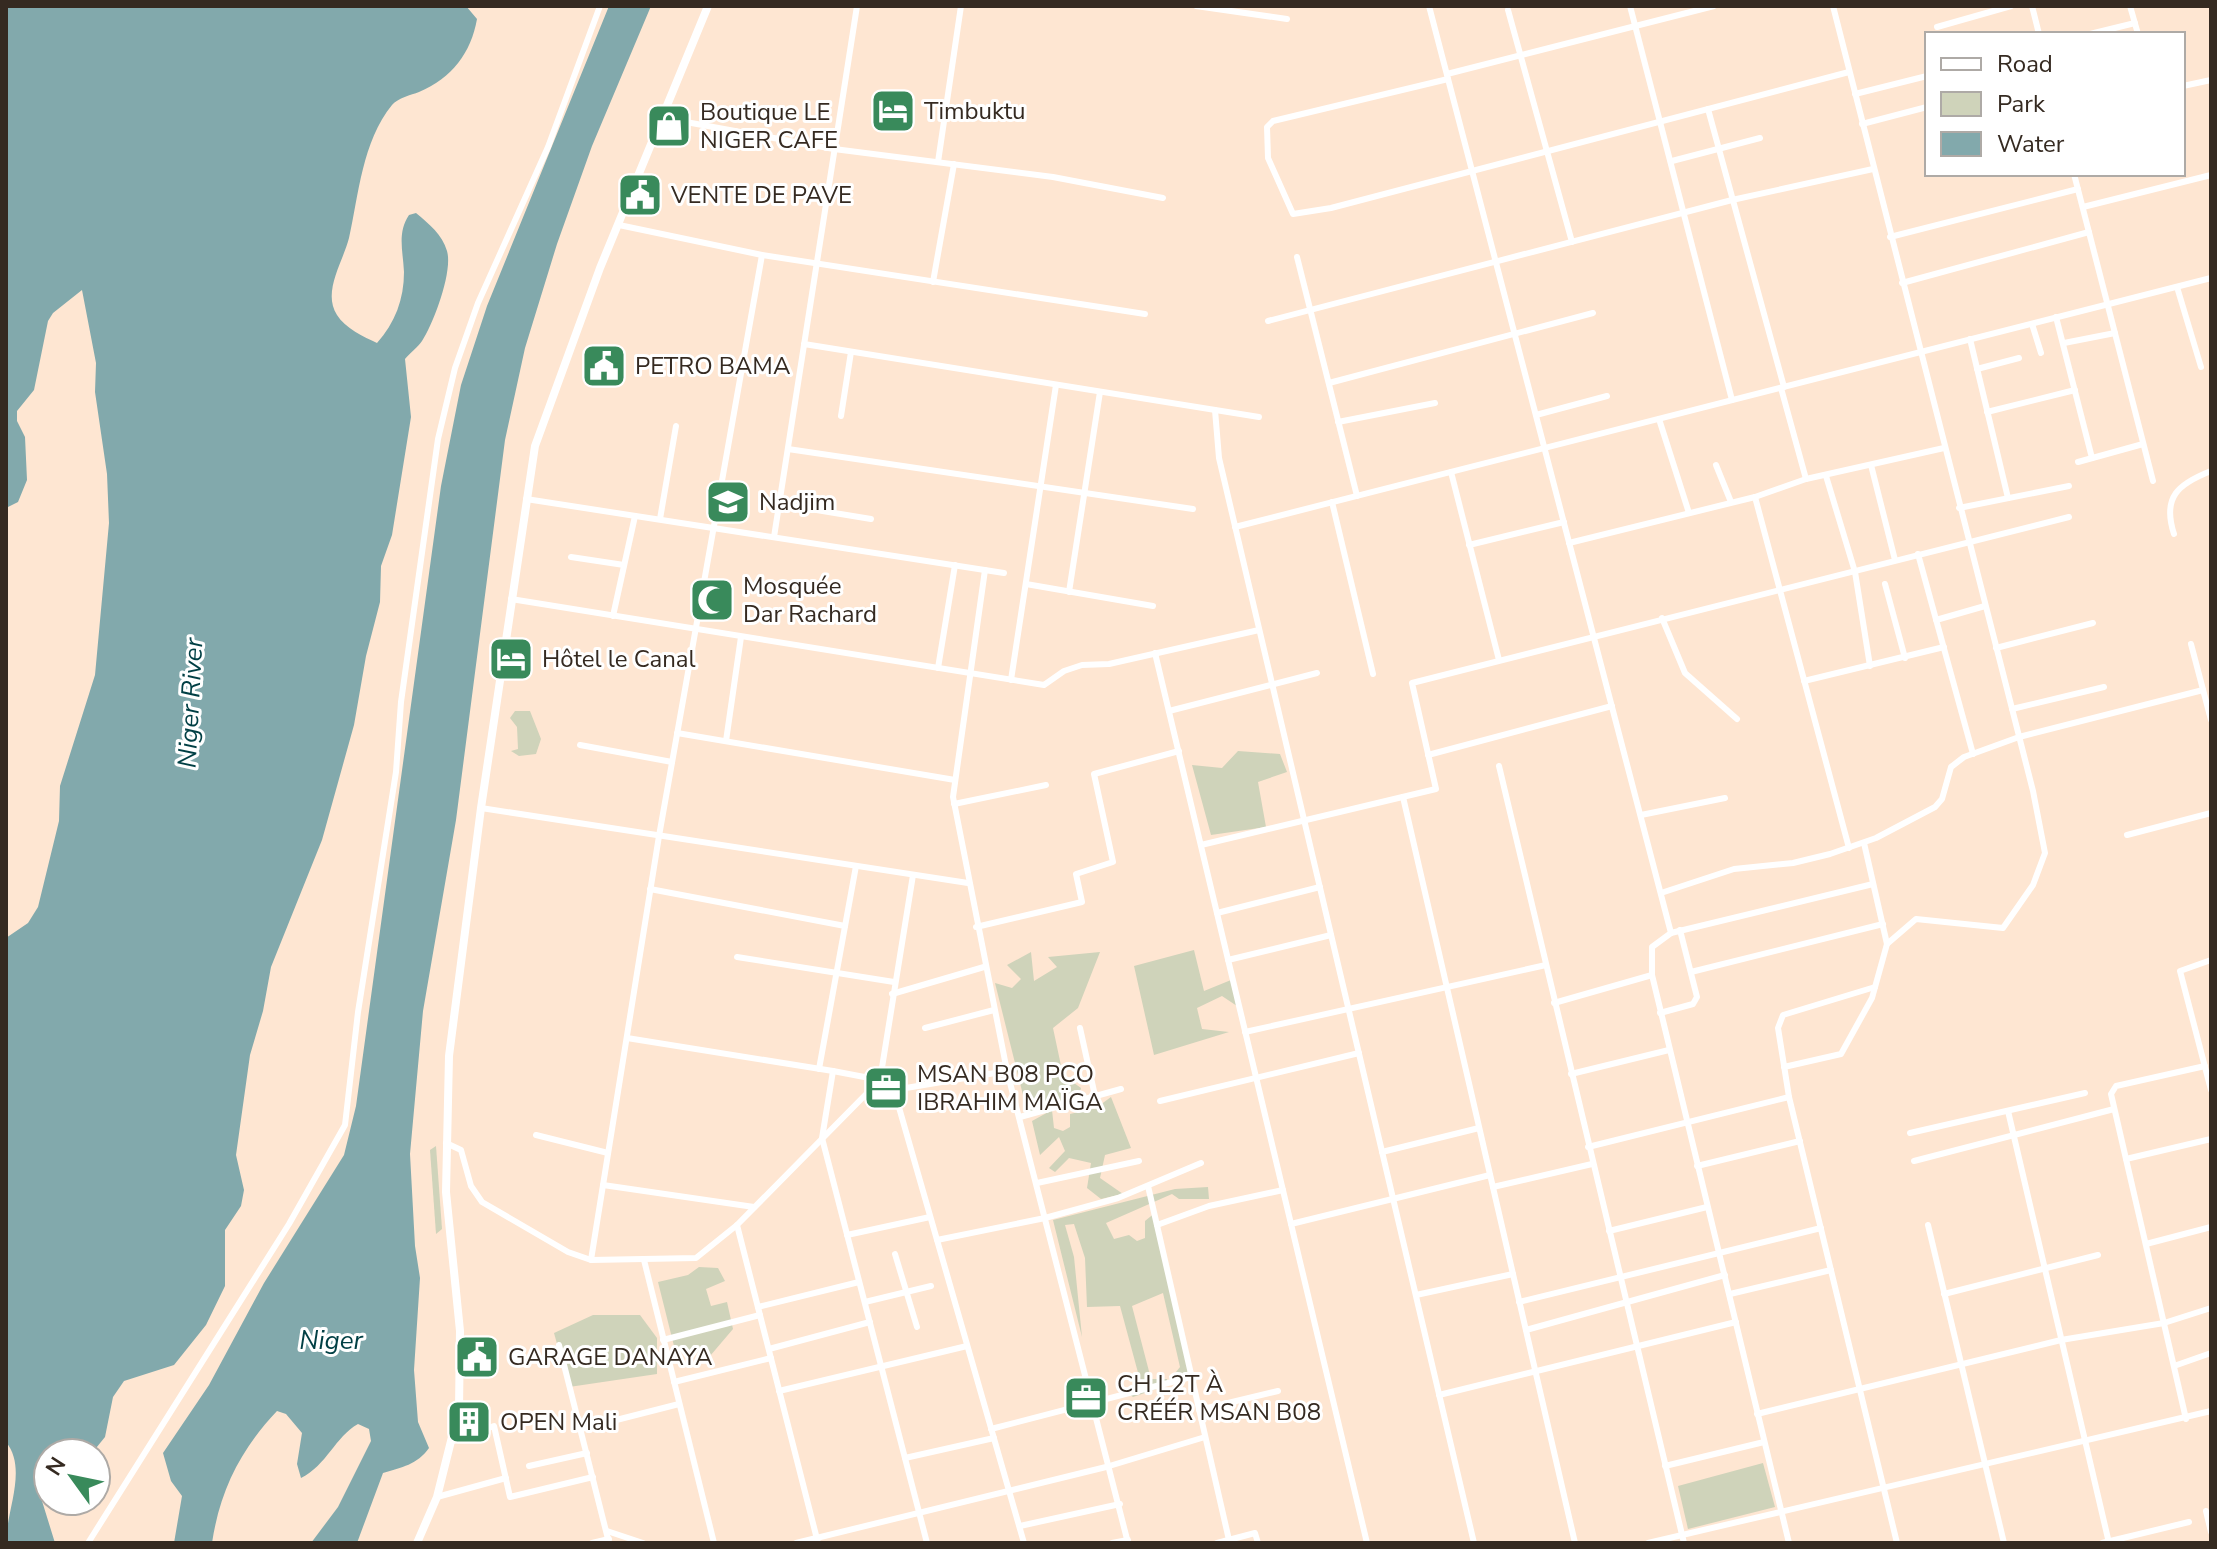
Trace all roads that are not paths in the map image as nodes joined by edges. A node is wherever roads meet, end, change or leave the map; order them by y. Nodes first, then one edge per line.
1 (600, 6) edge
2 (708, 6) edge
3 (857, 6) edge
4 (961, 6) edge
5 (1196, 6) edge
6 (1430, 6) edge
7 (1630, 6) edge
8 (1833, 6) edge
9 (2011, 6) edge
10 (2032, 6) edge
11 (2130, 6) edge
12 (1710, 7) edge
13 (1508, 10) dead end
14 (1287, 19) dead end
15 (2135, 23) junction
16 (1636, 26) junction
17 (1937, 27) dead end
18 (2038, 32) edge
19 (2098, 32) edge
20 (2137, 32) edge
21 (1518, 58) junction
22 (1849, 72) junction
23 (1925, 76) edge
24 (1447, 77) junction
25 (2211, 80) edge
26 (2185, 86) edge
27 (1855, 94) junction
28 (1925, 108) edge
29 (1708, 109) junction
30 (664, 118) junction
31 (1660, 122) junction
32 (1862, 124) junction
33 (1760, 138) dead end
34 (1718, 147) junction
35 (834, 149) junction
36 (1545, 150) junction
37 (1672, 161) junction
38 (938, 162) junction
39 (954, 164) junction
40 (1873, 169) junction
41 (1472, 171) junction
42 (2211, 175) edge
43 (2075, 176) edge
44 (2078, 189) junction
45 (1163, 198) dead end
46 (1732, 200) junction
47 (2083, 207) junction
48 (1684, 214) junction
49 (619, 225) junction
50 (2089, 232) junction
51 (1890, 237) junction
52 (1572, 242) junction
53 (762, 255) junction
54 (1297, 257) dead end
55 (1496, 262) junction
56 (817, 264) junction
57 (2211, 278) edge
58 (933, 282) junction
59 (1902, 283) junction
60 (2177, 287) junction
61 (2108, 304) junction
62 (1311, 310) junction
63 (1593, 313) dead end
64 (1145, 314) dead end
65 (2056, 317) junction
66 (1268, 321) dead end
67 (2032, 324) junction
68 (1514, 333) junction
69 (2115, 333) junction
70 (1970, 339) junction
71 (2064, 343) junction
72 (804, 344) junction
73 (851, 352) junction
74 (1919, 352) junction
75 (2041, 353) dead end
76 (2019, 358) dead end
77 (2201, 367) dead end
78 (1977, 369) junction
79 (1329, 383) junction
80 (1056, 385) junction
81 (1782, 387) junction
82 (2075, 390) junction
83 (1100, 392) junction
84 (1607, 396) dead end
85 (1732, 400) junction
86 (1435, 403) dead end
87 (1215, 410) junction
88 (1987, 412) junction
89 (1536, 415) junction
90 (841, 416) dead end
91 (1259, 417) dead end
92 (1659, 419) junction
93 (1338, 422) junction
94 (676, 426) dead end
95 (2143, 444) junction
96 (1544, 448) junction
97 (1944, 448) junction
98 (788, 449) junction
99 (2092, 458) junction
100 (2078, 462) dead end
101 (1716, 465) dead end
102 (1871, 465) junction
103 (2211, 471) edge
104 (1451, 472) junction
105 (1826, 476) junction
106 (1806, 479) junction
107 (2153, 481) dead end
108 (1041, 486) junction
109 (2069, 486) dead end
110 (1084, 493) junction
111 (1357, 496) junction
112 (1755, 497) junction
113 (2008, 498) junction
114 (526, 499) junction
115 (1332, 502) junction
116 (1731, 502) junction
117 (780, 504) junction
118 (1959, 508) junction
119 (1193, 509) dead end
120 (1689, 513) junction
121 (635, 516) junction
122 (2069, 517) dead end
123 (660, 519) junction
124 (871, 519) dead end
125 (1564, 522) junction
126 (1235, 527) junction
127 (713, 528) junction
128 (2174, 534) dead end
129 (774, 537) junction
130 (1968, 542) junction
131 (1569, 543) junction
132 (1469, 545) junction
133 (1918, 554) junction
134 (571, 557) dead end
135 (1895, 560) junction
136 (624, 565) junction
137 (955, 565) junction
138 (985, 570) junction
139 (1855, 572) junction
140 (1004, 573) dead end
141 (1026, 584) junction
142 (1885, 584) dead end
143 (1781, 588) junction
144 (1069, 592) junction
145 (511, 599) junction
146 (1153, 606) dead end
147 (1985, 606) junction
148 (613, 616) junction
149 (1662, 618) junction
150 (1936, 620) junction
151 (2093, 623) dead end
152 (696, 630) junction
153 (1259, 630) junction
154 (1594, 635) junction
155 (741, 637) junction
156 (2191, 644) dead end
157 (1944, 647) junction
158 (1996, 648) junction
159 (1155, 653) junction
160 (1905, 658) junction
161 (1499, 660) junction
162 (1870, 666) junction
163 (938, 668) junction
164 (970, 673) junction
165 (1317, 673) dead end
166 (1373, 674) dead end
167 (1011, 680) junction
168 (1804, 681) junction
169 (1272, 685) junction
170 (2104, 687) dead end
171 (2203, 690) junction
172 (1612, 706) junction
173 (2012, 709) junction
174 (1169, 711) junction
175 (1737, 719) dead end
176 (2211, 720) edge
177 (677, 733) junction
178 (2019, 737) junction
179 (726, 741) junction
180 (580, 745) dead end
181 (1179, 751) junction
182 (1973, 754) junction
183 (1428, 755) junction
184 (672, 762) junction
185 (1499, 766) dead end
186 (955, 780) junction
187 (1046, 785) dead end
188 (1403, 797) junction
189 (1725, 798) dead end
190 (954, 804) junction
191 (481, 808) junction
192 (2211, 813) edge
193 (1641, 815) junction
194 (1304, 820) junction
195 (2127, 835) dead end
196 (659, 836) junction
197 (1864, 843) junction
198 (1201, 845) junction
199 (1849, 848) junction
200 (856, 866) junction
201 (913, 875) junction
202 (968, 883) junction
203 (1873, 884) junction
204 (1320, 887) junction
205 (650, 889) junction
206 (1661, 893) junction
207 (1217, 913) junction
208 (1883, 924) junction
209 (845, 926) junction
210 (976, 927) junction
211 (1680, 930) junction
212 (1671, 933) junction
213 (1331, 935) junction
214 (1887, 944) junction
215 (737, 957) dead end
216 (1228, 960) junction
217 (2211, 960) edge
218 (1546, 965) junction
219 (984, 967) junction
220 (837, 972) junction
221 (1691, 972) junction
222 (1652, 975) junction
223 (894, 982) junction
224 (1447, 987) junction
225 (1875, 987) junction
226 (891, 994) junction
227 (1554, 1003) junction
228 (1348, 1009) junction
229 (994, 1010) junction
230 (1660, 1013) junction
231 (925, 1028) dead end
232 (1080, 1028) dead end
233 (1245, 1032) junction
234 (627, 1038) junction
235 (1669, 1050) junction
236 (1359, 1053) junction
237 (2205, 1066) junction
238 (1784, 1067) junction
239 (819, 1069) junction
240 (833, 1071) junction
241 (1007, 1071) junction
242 (1571, 1074) junction
243 (1256, 1077) junction
244 (880, 1080) junction
245 (1121, 1089) dead end
246 (894, 1090) junction
247 (2211, 1090) edge
248 (2085, 1093) dead end
249 (1095, 1096) junction
250 (1789, 1097) junction
251 (1160, 1101) dead end
252 (2114, 1109) junction
253 (2008, 1111) junction
254 (1020, 1117) junction
255 (1686, 1123) junction
256 (1479, 1128) junction
257 (1910, 1133) dead end
258 (536, 1135) dead end
259 (2013, 1135) junction
260 (822, 1138) junction
261 (2211, 1139) edge
262 (1800, 1141) junction
263 (446, 1143) junction
264 (1588, 1147) junction
265 (1382, 1152) junction
266 (608, 1153) junction
267 (2126, 1159) junction
268 (1139, 1161) dead end
269 (1914, 1161) dead end
270 (1201, 1163) dead end
271 (1592, 1164) junction
272 (1697, 1166) junction
273 (1490, 1175) junction
274 (1037, 1183) junction
275 (603, 1185) junction
276 (1148, 1186) junction
277 (1493, 1187) junction
278 (1283, 1190) junction
279 (1393, 1199) junction
280 (754, 1207) junction
281 (1707, 1207) junction
282 (930, 1217) junction
283 (1045, 1218) junction
284 (1291, 1224) junction
285 (737, 1225) junction
286 (1157, 1225) junction
287 (1928, 1225) dead end
288 (2211, 1227) edge
289 (1821, 1228) junction
290 (1609, 1231) junction
291 (847, 1235) junction
292 (937, 1240) junction
293 (2146, 1244) junction
294 (1718, 1253) junction
295 (895, 1254) dead end
296 (2098, 1255) dead end
297 (591, 1260) junction
298 (644, 1260) junction
299 (2044, 1269) junction
300 (1831, 1270) junction
301 (1513, 1274) junction
302 (1725, 1275) junction
303 (1620, 1277) junction
304 (859, 1282) junction
305 (931, 1286) dead end
306 (906, 1292) junction
307 (1730, 1294) junction
308 (1944, 1294) junction
309 (1416, 1295) junction
310 (865, 1302) junction
311 (1519, 1302) junction
312 (1626, 1303) junction
313 (2211, 1308) edge
314 (759, 1311) junction
315 (870, 1322) junction
316 (1736, 1322) junction
317 (2164, 1323) junction
318 (917, 1327) dead end
319 (1526, 1330) junction
320 (663, 1340) junction
321 (2061, 1340) junction
322 (559, 1345) dead end
323 (967, 1346) junction
324 (1636, 1347) junction
325 (769, 1349) junction
326 (2211, 1353) edge
327 (771, 1358) junction
328 (881, 1364) junction
329 (1961, 1365) junction
330 (2174, 1366) junction
331 (1535, 1372) junction
332 (1191, 1377) junction
333 (674, 1382) junction
334 (1860, 1389) junction
335 (779, 1391) junction
336 (1278, 1391) dead end
337 (1439, 1395) junction
338 (1093, 1403) junction
339 (679, 1404) junction
340 (1199, 1410) junction
341 (2211, 1411) edge
342 (1757, 1414) junction
343 (2186, 1419) junction
344 (581, 1429) junction
345 (991, 1429) junction
346 (1205, 1437) junction
347 (994, 1438) junction
348 (451, 1442) junction
349 (1764, 1442) junction
350 (2086, 1442) junction
351 (587, 1453) junction
352 (905, 1458) junction
353 (1986, 1465) junction
354 (529, 1466) dead end
355 (1665, 1466) junction
356 (1106, 1467) junction
357 (593, 1477) junction
358 (506, 1478) junction
359 (1009, 1488) junction
360 (1884, 1488) junction
361 (437, 1497) junction
362 (1120, 1504) junction
363 (919, 1511) junction
364 (2206, 1511) dead end
365 (1781, 1512) junction
366 (2189, 1522) dead end
367 (1020, 1526) junction
368 (2211, 1532) edge
369 (1682, 1535) junction
370 (608, 1538) edge
371 (817, 1540) edge
372 (1229, 1540) junction
373 (1128, 1542) edge
374 (2107, 1542) edge
375 (88, 1543) edge
376 (417, 1543) edge
377 (592, 1543) edge
378 (643, 1543) edge
379 (714, 1543) edge
380 (796, 1543) edge
381 (927, 1543) edge
382 (1024, 1543) edge
383 (1112, 1543) edge
384 (1217, 1543) edge
385 (1258, 1543) edge
386 (1367, 1543) edge
387 (1474, 1543) edge
388 (1575, 1543) edge
389 (1648, 1543) edge
390 (1684, 1543) edge
391 (1789, 1543) edge
392 (1897, 1543) edge
393 (2004, 1543) edge

1 - 375 street
2 - 30 main road
3 - 35 street
4 - 38 street
5 - 14 street
6 - 24 street
7 - 16 street
8 - 22 street
9 - 17 street
10 - 18 street
11 - 15 street
12 - 16 street
13 - 21 street
15 - 19 street
15 - 20 street
16 - 21 street
16 - 31 street
21 - 24 street
21 - 36 street
22 - 27 street
22 - 29 street
23 - 27 street
24 - 41 street
24 - 41 street
25 - 26 street
27 - 32 street
28 - 32 street
29 - 31 street
29 - 34 street
30 - 35 street
30 - 49 main road
31 - 36 street
31 - 37 street
32 - 40 street
33 - 34 street
34 - 37 street
34 - 46 street
35 - 38 street
35 - 56 street
36 - 41 street
36 - 52 street
37 - 48 street
38 - 39 street
39 - 45 street
39 - 58 street
40 - 46 street
40 - 51 street
41 - 55 street
42 - 47 street
43 - 44 street
44 - 47 street
44 - 51 street
46 - 48 street
46 - 81 street
47 - 50 street
48 - 52 street
48 - 85 street
49 - 53 street
49 - 114 main road
50 - 59 street
50 - 61 street
51 - 59 street
52 - 55 street
53 - 56 street
53 - 127 street
54 - 62 street
55 - 62 street
55 - 68 street
56 - 58 street
56 - 72 street
57 - 60 street
58 - 64 street
59 - 74 street
60 - 61 street
60 - 77 street
61 - 65 street
61 - 69 street
62 - 66 street
62 - 79 street
63 - 68 street
65 - 67 street
65 - 71 street
67 - 70 street
67 - 75 street
68 - 79 street
68 - 89 street
69 - 71 street
69 - 95 street
70 - 74 street
70 - 78 street
71 - 82 street
72 - 73 street
72 - 98 street
73 - 80 street
73 - 90 street
74 - 81 street
74 - 97 street
76 - 78 street
78 - 88 street
79 - 93 street
80 - 83 street
80 - 108 street
81 - 85 street
81 - 106 street
82 - 88 street
82 - 99 street
83 - 87 street
83 - 110 street
84 - 89 street
85 - 92 street
86 - 93 street
87 - 91 street
87 - 126 street
88 - 113 street
89 - 96 street
92 - 96 street
92 - 120 street
93 - 111 street
94 - 123 street
95 - 99 street
95 - 107 street
96 - 104 street
96 - 125 street
97 - 102 street
97 - 118 street
98 - 108 street
98 - 117 street
99 - 100 street
101 - 116 street
102 - 105 street
102 - 135 street
103 - 128 street
104 - 111 street
104 - 132 street
105 - 106 street
105 - 139 street
106 - 112 street
108 - 110 street
108 - 141 street
109 - 113 street
110 - 119 street
110 - 144 street
111 - 115 street
112 - 116 street
112 - 143 street
113 - 118 street
114 - 121 street
114 - 145 main road
115 - 126 street
115 - 166 street
116 - 120 street
117 - 124 street
117 - 129 street
118 - 130 street
120 - 131 street
121 - 123 street
121 - 136 street
122 - 130 street
123 - 127 street
125 - 131 street
125 - 132 street
126 - 153 street
127 - 129 street
127 - 152 street
129 - 137 street
130 - 133 street
130 - 147 street
131 - 154 street
132 - 161 street
133 - 135 street
133 - 150 street
134 - 136 street
135 - 139 street
136 - 148 street
137 - 138 street
137 - 163 street
138 - 140 street
138 - 164 street
139 - 143 street
139 - 162 street
141 - 144 street
141 - 167 street
142 - 160 street
143 - 149 street
143 - 168 street
144 - 146 street
145 - 148 street
145 - 191 main road
147 - 150 street
147 - 158 street
148 - 152 street
149 - 154 street
149 - 175 street
150 - 157 street
151 - 158 street
152 - 155 street
152 - 177 street
153 - 159 street
153 - 169 street
154 - 161 street
154 - 172 street
155 - 163 street
155 - 179 street
156 - 171 street
157 - 160 street
157 - 182 street
158 - 173 street
159 - 167 street
159 - 174 street
160 - 162 street
161 - 183 street
162 - 168 street
163 - 164 street
164 - 167 street
164 - 186 street
165 - 169 street
168 - 199 street
169 - 174 street
169 - 194 street
170 - 173 street
171 - 176 street
171 - 178 street
172 - 183 street
172 - 193 street
173 - 178 street
174 - 181 street
177 - 179 street
177 - 184 street
178 - 182 street
178 - 214 street
179 - 186 street
180 - 184 street
181 - 198 street
181 - 210 street
182 - 197 street
183 - 188 street
184 - 196 street
185 - 218 street
186 - 190 street
187 - 190 street
188 - 194 street
188 - 224 street
189 - 193 street
190 - 202 street
191 - 196 street
191 - 263 main road
192 - 195 street
193 - 206 street
194 - 198 street
194 - 204 street
196 - 200 street
196 - 205 street
197 - 199 street
197 - 203 street
198 - 207 street
199 - 206 street
200 - 201 street
200 - 209 street
201 - 202 street
201 - 223 street
202 - 210 street
203 - 208 street
203 - 211 street
204 - 207 street
204 - 213 street
205 - 209 street
205 - 234 street
206 - 212 street
207 - 216 street
208 - 214 street
208 - 221 street
209 - 220 street
210 - 219 street
211 - 212 street
211 - 221 street
212 - 222 street
213 - 216 street
213 - 228 street
214 - 225 street
215 - 220 street
216 - 233 street
217 - 237 street
218 - 224 street
218 - 227 street
219 - 226 street
219 - 229 street
220 - 223 street
220 - 239 street
221 - 230 street
222 - 227 street
222 - 230 street
223 - 226 street
224 - 228 street
224 - 256 street
225 - 238 street
225 - 238 street
226 - 244 street
227 - 242 street
228 - 233 street
228 - 236 street
229 - 231 street
229 - 241 street
230 - 235 street
232 - 249 street
233 - 243 street
234 - 239 street
234 - 266 street
235 - 242 street
235 - 255 street
236 - 243 street
236 - 265 street
237 - 247 street
237 - 252 street
238 - 250 street
239 - 240 street
240 - 244 street
240 - 260 street
241 - 246 street
241 - 254 street
242 - 264 street
243 - 251 street
243 - 278 street
244 - 246 street
244 - 260 street
245 - 249 street
246 - 282 street
248 - 253 street
249 - 254 street
250 - 255 street
250 - 262 street
252 - 259 street
252 - 267 street
253 - 257 street
253 - 259 street
254 - 274 street
255 - 264 street
255 - 272 street
256 - 265 street
256 - 273 street
258 - 266 street
259 - 269 street
259 - 299 street
260 - 280 street
260 - 291 street
261 - 267 street
262 - 272 street
262 - 289 street
263 - 297 street
263 - 348 main road
264 - 271 street
265 - 279 street
266 - 275 street
267 - 293 street
268 - 274 street
270 - 276 street
271 - 277 street
271 - 290 street
272 - 281 street
273 - 277 street
273 - 279 street
274 - 283 street
275 - 280 street
275 - 297 street
276 - 283 street
276 - 286 street
277 - 301 street
278 - 284 street
278 - 286 street
279 - 284 street
279 - 309 street
280 - 285 street
281 - 290 street
281 - 294 street
282 - 291 street
282 - 292 street
283 - 292 street
283 - 338 street
284 - 386 street
285 - 298 street
285 - 314 street
286 - 332 street
287 - 308 street
288 - 293 street
289 - 294 street
289 - 300 street
290 - 303 street
291 - 304 street
292 - 323 street
293 - 317 street
294 - 302 street
294 - 303 street
295 - 306 street
296 - 299 street
297 - 298 street
298 - 320 street
299 - 308 street
299 - 321 street
300 - 307 street
300 - 334 street
301 - 309 street
301 - 311 street
302 - 307 street
302 - 312 street
303 - 311 street
303 - 312 street
304 - 310 street
304 - 314 street
305 - 306 street
306 - 310 street
306 - 318 street
307 - 316 street
308 - 329 street
309 - 337 street
310 - 315 street
311 - 319 street
312 - 319 street
312 - 324 street
313 - 317 street
314 - 320 street
314 - 325 street
315 - 325 street
315 - 328 street
316 - 324 street
316 - 342 street
317 - 321 street
317 - 330 street
319 - 331 street
320 - 333 street
321 - 329 street
321 - 350 street
322 - 344 street
323 - 328 street
323 - 345 street
324 - 331 street
324 - 355 street
325 - 327 street
326 - 330 street
327 - 333 street
327 - 335 street
328 - 335 street
328 - 352 street
329 - 334 street
329 - 353 street
330 - 343 street
331 - 337 street
331 - 388 street
332 - 338 street
332 - 340 street
333 - 339 street
334 - 342 street
334 - 360 street
335 - 371 street
336 - 340 street
337 - 387 street
338 - 345 street
338 - 356 street
339 - 344 street
339 - 379 street
340 - 346 street
341 - 343 street
342 - 349 street
343 - 350 street
344 - 351 street
345 - 347 street
346 - 356 street
346 - 372 street
347 - 352 street
347 - 359 street
348 - 358 street
348 - 361 main road
349 - 355 street
349 - 365 street
350 - 353 street
350 - 374 street
351 - 354 street
351 - 357 street
352 - 363 street
353 - 360 street
353 - 393 street
355 - 369 street
356 - 359 street
356 - 362 street
357 - 358 street
357 - 370 street
358 - 361 street
359 - 363 street
359 - 367 street
360 - 365 street
360 - 392 street
361 - 376 main road
362 - 367 street
362 - 373 street
363 - 371 street
363 - 381 street
364 - 368 street
365 - 369 street
365 - 391 street
366 - 374 street
367 - 382 street
369 - 389 street
369 - 390 street
370 - 377 street
370 - 378 street
371 - 380 street
372 - 384 street
372 - 385 street
373 - 383 street

